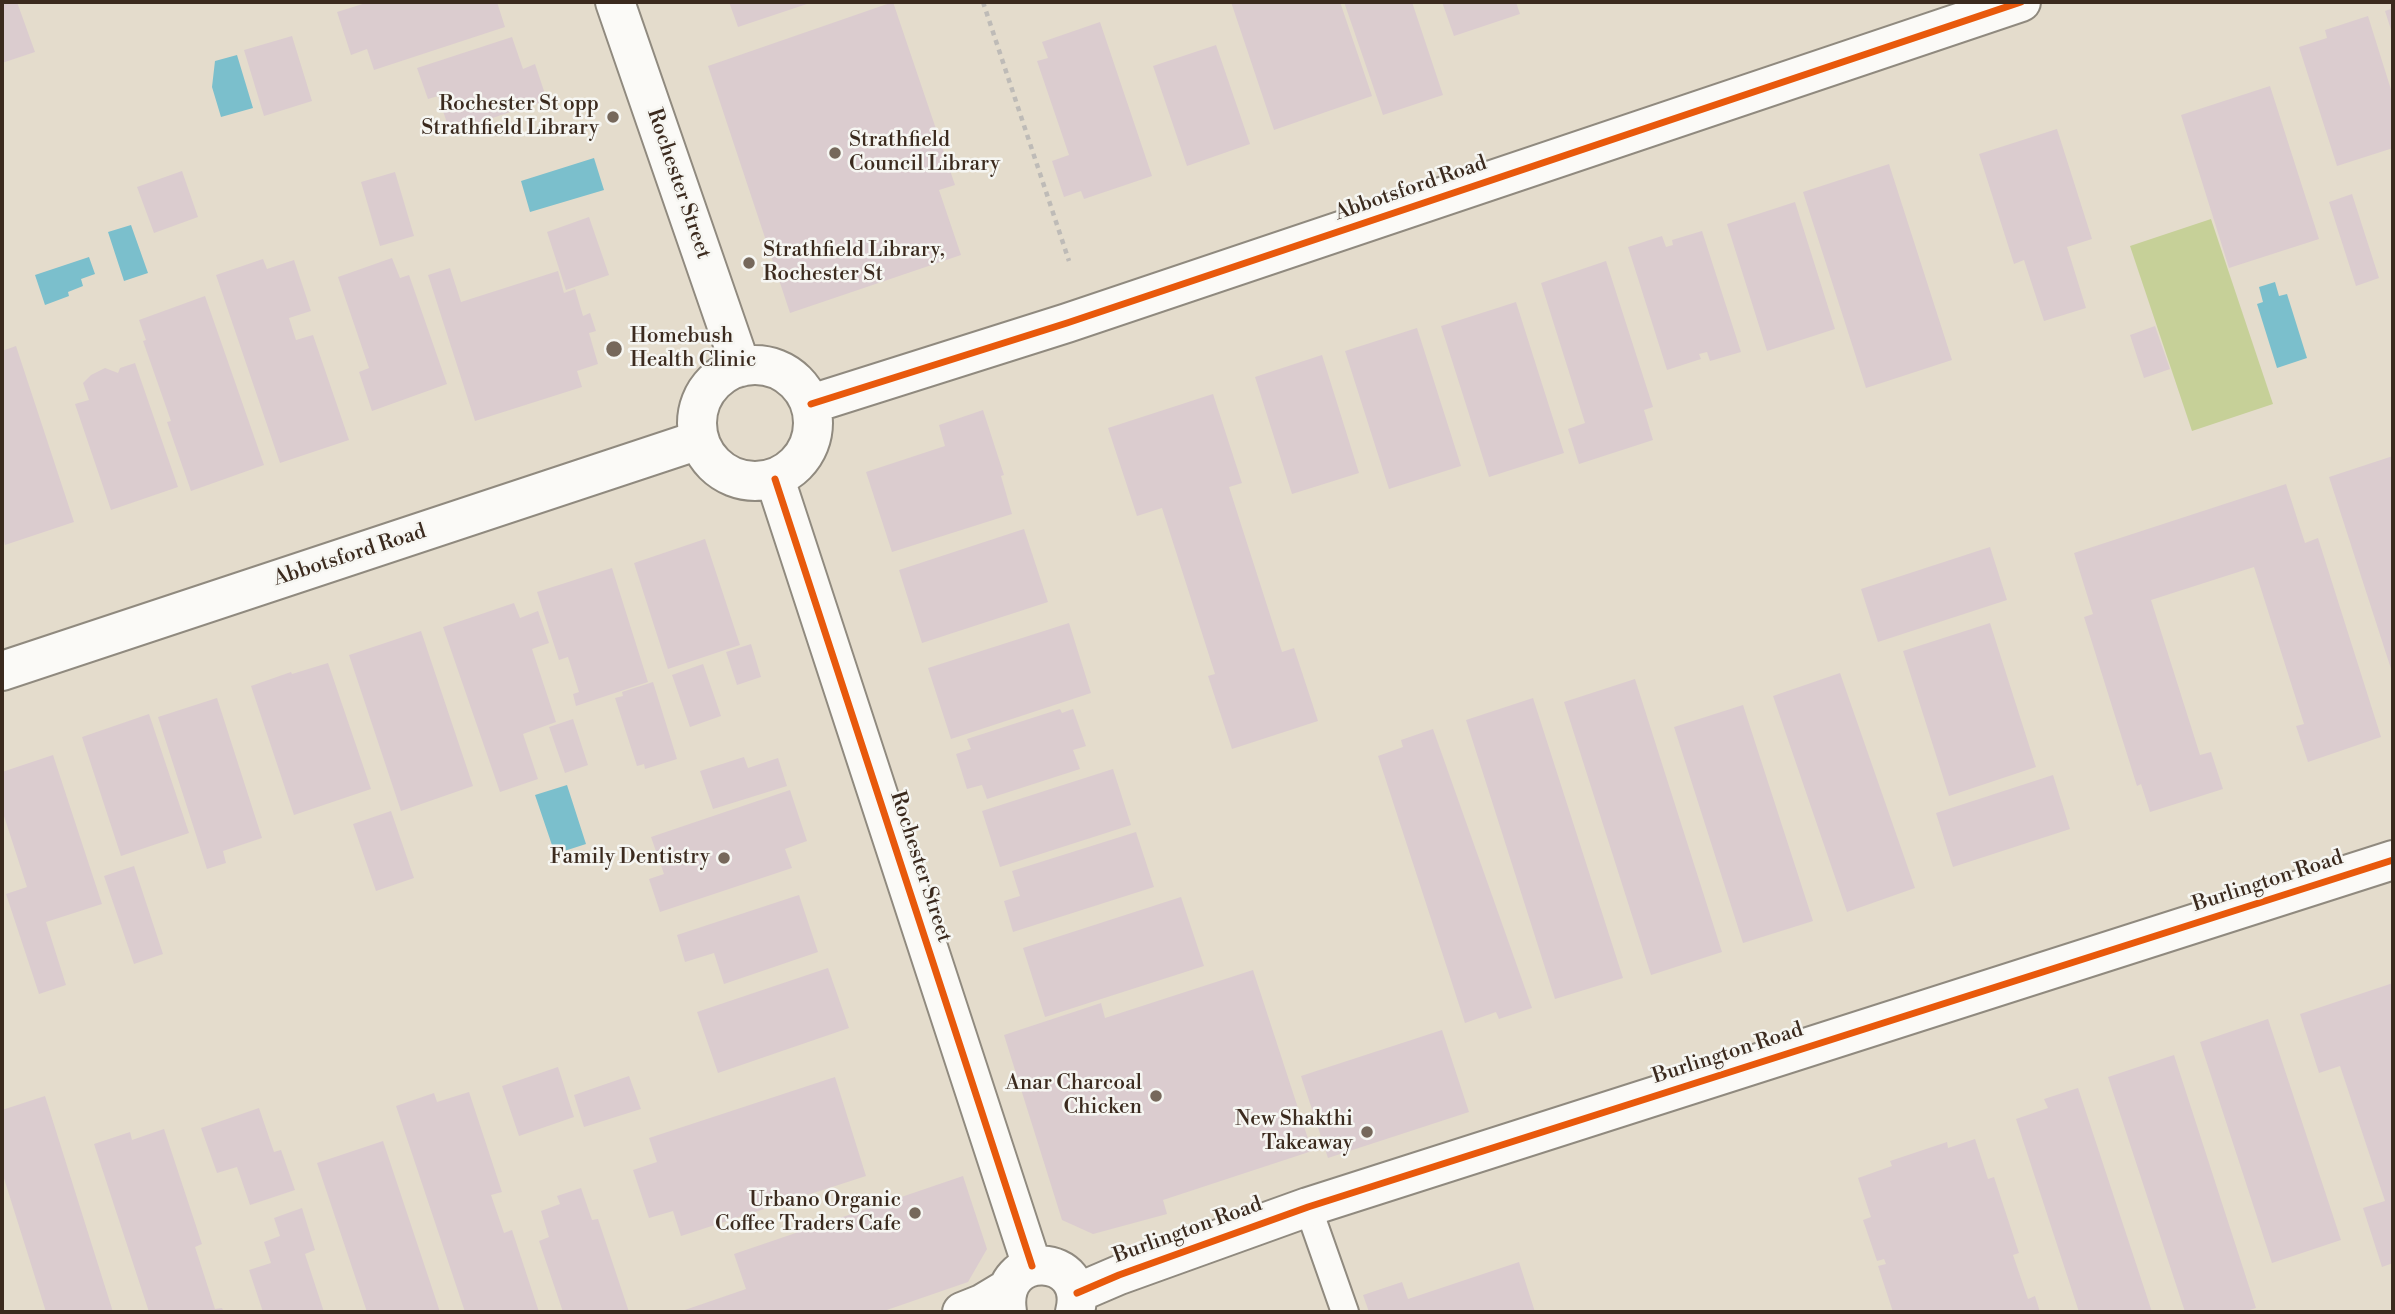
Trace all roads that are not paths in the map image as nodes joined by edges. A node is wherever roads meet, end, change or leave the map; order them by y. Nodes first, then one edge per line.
1 (615, 2) edge
2 (2021, 2) edge
3 (741, 367) junction
4 (811, 404) junction
5 (699, 440) junction
6 (775, 479) junction
7 (2, 671) edge
8 (2393, 860) edge
9 (1308, 1207) junction
10 (1015, 1289) edge
11 (1076, 1303) edge
12 (962, 1312) edge
13 (1345, 1312) edge

1 - 3 street, Rochester Street
2 - 4 street, Abbotsford Road
3 - 4 street
3 - 5 street
4 - 6 street
5 - 6 street
5 - 7 street, Abbotsford Road
6 - 10 street, Rochester Street
8 - 9 street, Burlington Road
9 - 11 street, Burlington Road
9 - 13 lane
10 - 11 street
10 - 12 street

